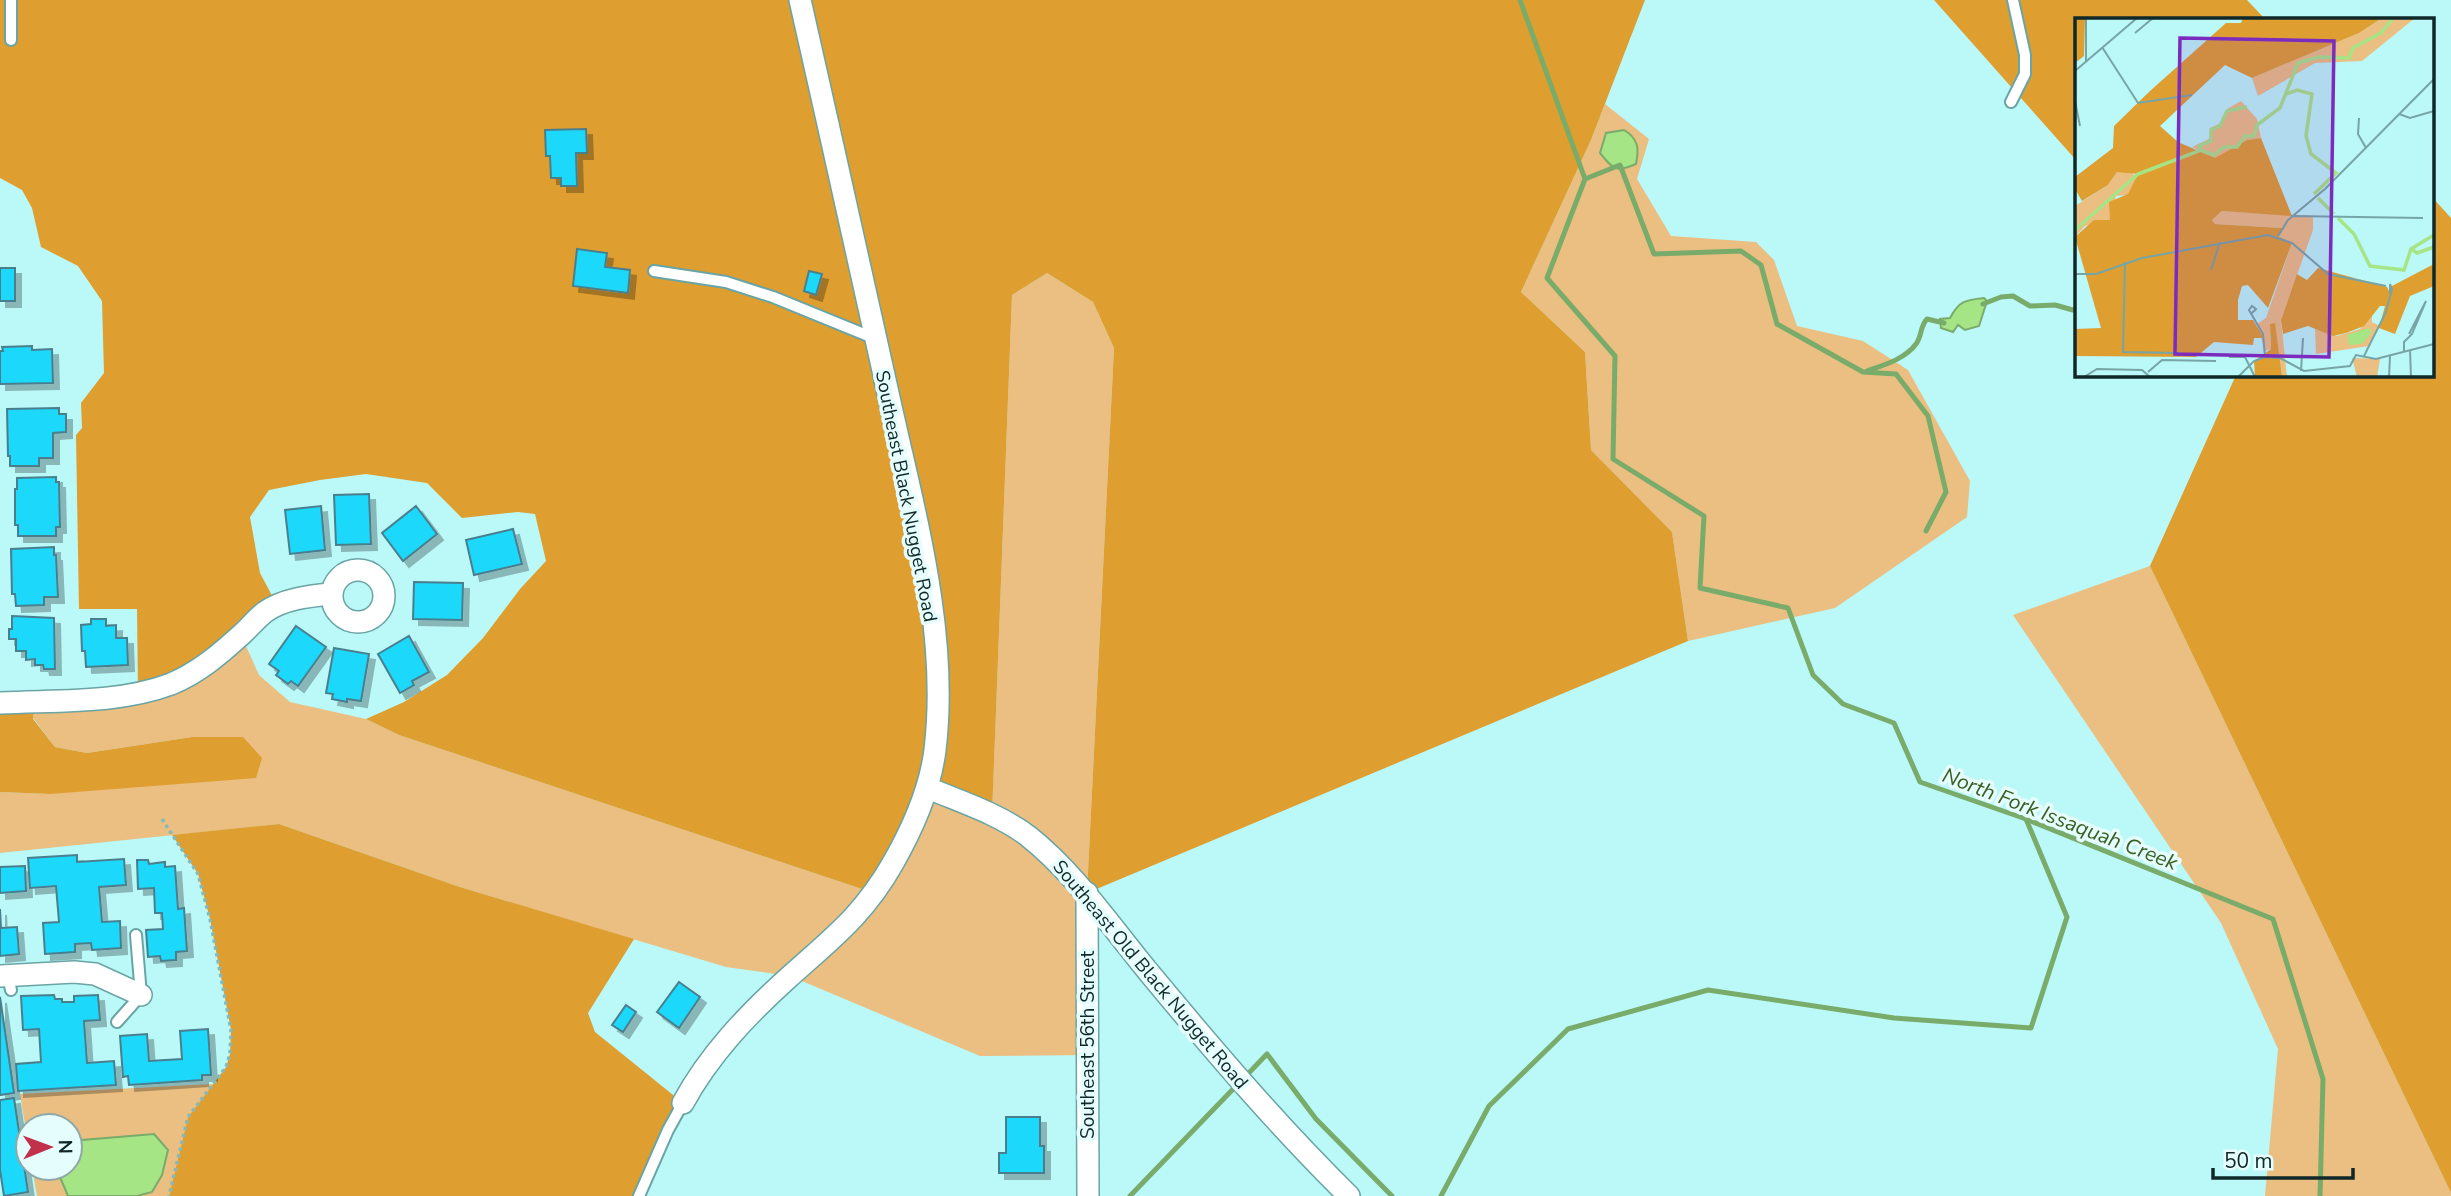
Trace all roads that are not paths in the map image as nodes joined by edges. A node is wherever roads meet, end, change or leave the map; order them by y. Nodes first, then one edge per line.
1 (11, 0) edge
2 (800, 0) edge
3 (2013, 0) edge
4 (11, 40) dead end
5 (2011, 102) dead end
6 (654, 271) dead end
7 (876, 340) junction
8 (331, 594) dead end
9 (0, 703) edge
10 (928, 788) junction
11 (1087, 893) junction
12 (136, 935) dead end
13 (6, 981) edge
14 (141, 995) junction
15 (117, 1022) dead end
16 (683, 1103) joint
17 (639, 1196) edge
18 (1088, 1196) edge
19 (1349, 1196) edge

1 - 4 lane
2 - 7 street, Southeast Black Nugget Road
3 - 5 lane
6 - 7 lane
7 - 10 street, Southeast Black Nugget Road
8 - 9 street
10 - 11 street, Southeast Old Black Nugget Road
10 - 16 street, Southeast Black Nugget Road
11 - 18 street, Southeast 56th Street
11 - 19 street, Southeast Old Black Nugget Road
12 - 14 lane
13 - 14 street
14 - 15 lane
16 - 17 lane, Southeast Black Nugget Road

